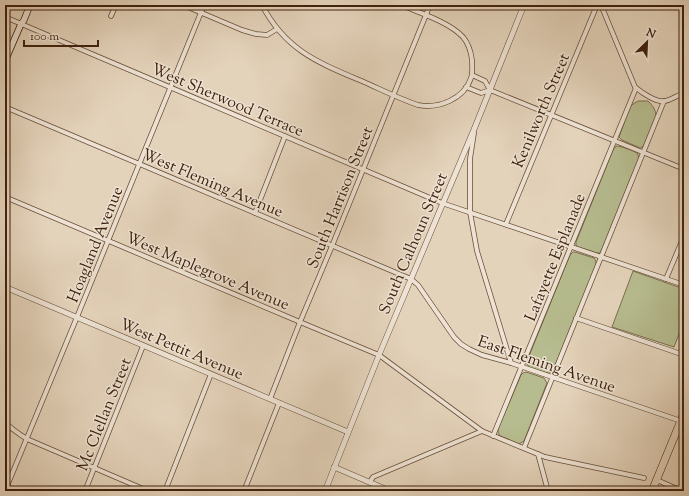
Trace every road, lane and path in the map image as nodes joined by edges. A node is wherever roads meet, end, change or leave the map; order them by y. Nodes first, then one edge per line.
1 (30, 5) edge
2 (116, 5) edge
3 (183, 5) edge
4 (204, 5) edge
5 (262, 5) edge
6 (400, 5) edge
7 (430, 5) edge
8 (524, 5) edge
9 (596, 5) edge
10 (601, 5) edge
11 (201, 13) junction
12 (111, 16) dead end
13 (426, 16) junction
14 (5, 17) edge
15 (21, 24) junction
16 (277, 29) junction
17 (5, 61) edge
18 (472, 75) junction
19 (171, 87) junction
20 (466, 87) junction
21 (636, 88) junction
22 (490, 90) junction
23 (684, 93) edge
24 (394, 95) junction
25 (664, 101) junction
26 (5, 107) edge
27 (551, 114) junction
28 (475, 127) junction
29 (285, 136) junction
30 (614, 141) junction
31 (644, 153) junction
32 (462, 157) junction
33 (470, 159) junction
34 (140, 164) junction
35 (363, 169) junction
36 (684, 169) edge
37 (5, 197) edge
38 (442, 203) junction
39 (470, 212) junction
40 (255, 213) junction
41 (506, 224) junction
42 (684, 236) edge
43 (108, 241) junction
44 (332, 246) junction
45 (571, 247) junction
46 (601, 257) junction
47 (411, 279) junction
48 (666, 279) junction
49 (684, 285) edge
50 (5, 288) edge
51 (78, 317) junction
52 (576, 318) junction
53 (300, 322) junction
54 (143, 346) junction
55 (379, 355) junction
56 (684, 355) edge
57 (511, 364) junction
58 (522, 367) junction
59 (211, 374) junction
60 (552, 378) junction
61 (270, 399) junction
62 (280, 403) junction
63 (684, 413) edge
64 (681, 421) junction
65 (5, 422) edge
66 (482, 431) junction
67 (348, 432) junction
68 (493, 436) junction
69 (27, 438) junction
70 (524, 448) junction
71 (538, 454) junction
72 (94, 468) junction
73 (334, 468) junction
74 (644, 478) dead end
75 (657, 480) junction
76 (370, 482) junction
77 (5, 491) edge
78 (85, 491) edge
79 (148, 491) edge
80 (165, 491) edge
81 (244, 491) edge
82 (325, 491) edge
83 (390, 491) edge
84 (548, 491) edge
85 (652, 491) edge
86 (682, 491) edge

1 - 15 main road
2 - 12 street
3 - 11 street
4 - 11 street, Hoagland Avenue
5 - 16 street
6 - 13 street
7 - 13 street, South Harrison Street
8 - 22 street, South Calhoun Street
9 - 27 street, Kenilworth Street
10 - 21 street
11 - 16 street
11 - 19 street, Hoagland Avenue
13 - 18 street
13 - 24 street, South Harrison Street
14 - 15 street, West Sherwood Terrace
15 - 17 main road
15 - 19 street, West Sherwood Terrace
16 - 24 street
18 - 20 street
18 - 22 street
19 - 29 street, West Sherwood Terrace
19 - 34 street, Hoagland Avenue
20 - 22 street
20 - 24 street
21 - 25 street
21 - 30 street, Lafayette Esplanade
22 - 27 street
22 - 28 street, South Calhoun Street
23 - 25 street
24 - 35 street, South Harrison Street
25 - 31 street
26 - 34 street, West Fleming Avenue
27 - 30 street
27 - 41 street, Kenilworth Street
28 - 32 street, South Calhoun Street
28 - 33 street
29 - 35 street, West Sherwood Terrace
29 - 40 street
30 - 31 street
30 - 45 street, Lafayette Esplanade
31 - 36 street
31 - 46 street
32 - 33 street
32 - 38 street, South Calhoun Street
33 - 39 street
34 - 40 street, West Fleming Avenue
34 - 43 street, Hoagland Avenue
35 - 38 street, West Sherwood Terrace
35 - 44 street, South Harrison Street
37 - 43 street, West Maplegrove Avenue
38 - 39 street, West Sherwood Terrace
38 - 47 street, South Calhoun Street
39 - 41 street, West Sherwood Terrace
39 - 57 street
40 - 44 street, West Fleming Avenue
41 - 45 street, West Sherwood Terrace
42 - 48 street
43 - 51 street, Hoagland Avenue
43 - 53 street, West Maplegrove Avenue
44 - 47 street, West Fleming Avenue
44 - 53 street, South Harrison Street
45 - 46 street, West Sherwood Terrace
45 - 58 street, Lafayette Esplanade
46 - 48 street, West Sherwood Terrace
46 - 52 street
47 - 55 street, South Calhoun Street
47 - 57 street, East Fleming Avenue
48 - 49 street, West Sherwood Terrace
50 - 51 street, West Pettit Avenue
51 - 54 street, West Pettit Avenue
51 - 69 street, Hoagland Avenue
52 - 56 street
52 - 60 street
53 - 55 street, West Maplegrove Avenue
53 - 61 street, South Harrison Street
54 - 59 street, West Pettit Avenue
54 - 72 street, Mc Clellan Street
55 - 66 street, West Maplegrove Avenue
55 - 67 street, South Calhoun Street
57 - 58 street, East Fleming Avenue
58 - 60 street, East Fleming Avenue
58 - 68 street, Lafayette Esplanade
59 - 61 street, West Pettit Avenue
59 - 80 street
60 - 64 street, East Fleming Avenue
60 - 70 street
61 - 62 street, West Pettit Avenue
62 - 67 street, West Pettit Avenue
62 - 81 street
63 - 64 highway
64 - 75 highway
65 - 69 street
66 - 68 street, West Maplegrove Avenue
66 - 76 street
67 - 73 street, South Calhoun Street
68 - 70 street, West Maplegrove Avenue
69 - 72 street
69 - 77 street, Hoagland Avenue
70 - 71 street, West Maplegrove Avenue
71 - 74 street, West Maplegrove Avenue
71 - 84 street
72 - 78 street, Mc Clellan Street
72 - 79 street
73 - 76 street
73 - 82 street, South Calhoun Street
75 - 85 highway
75 - 86 street
76 - 83 street

